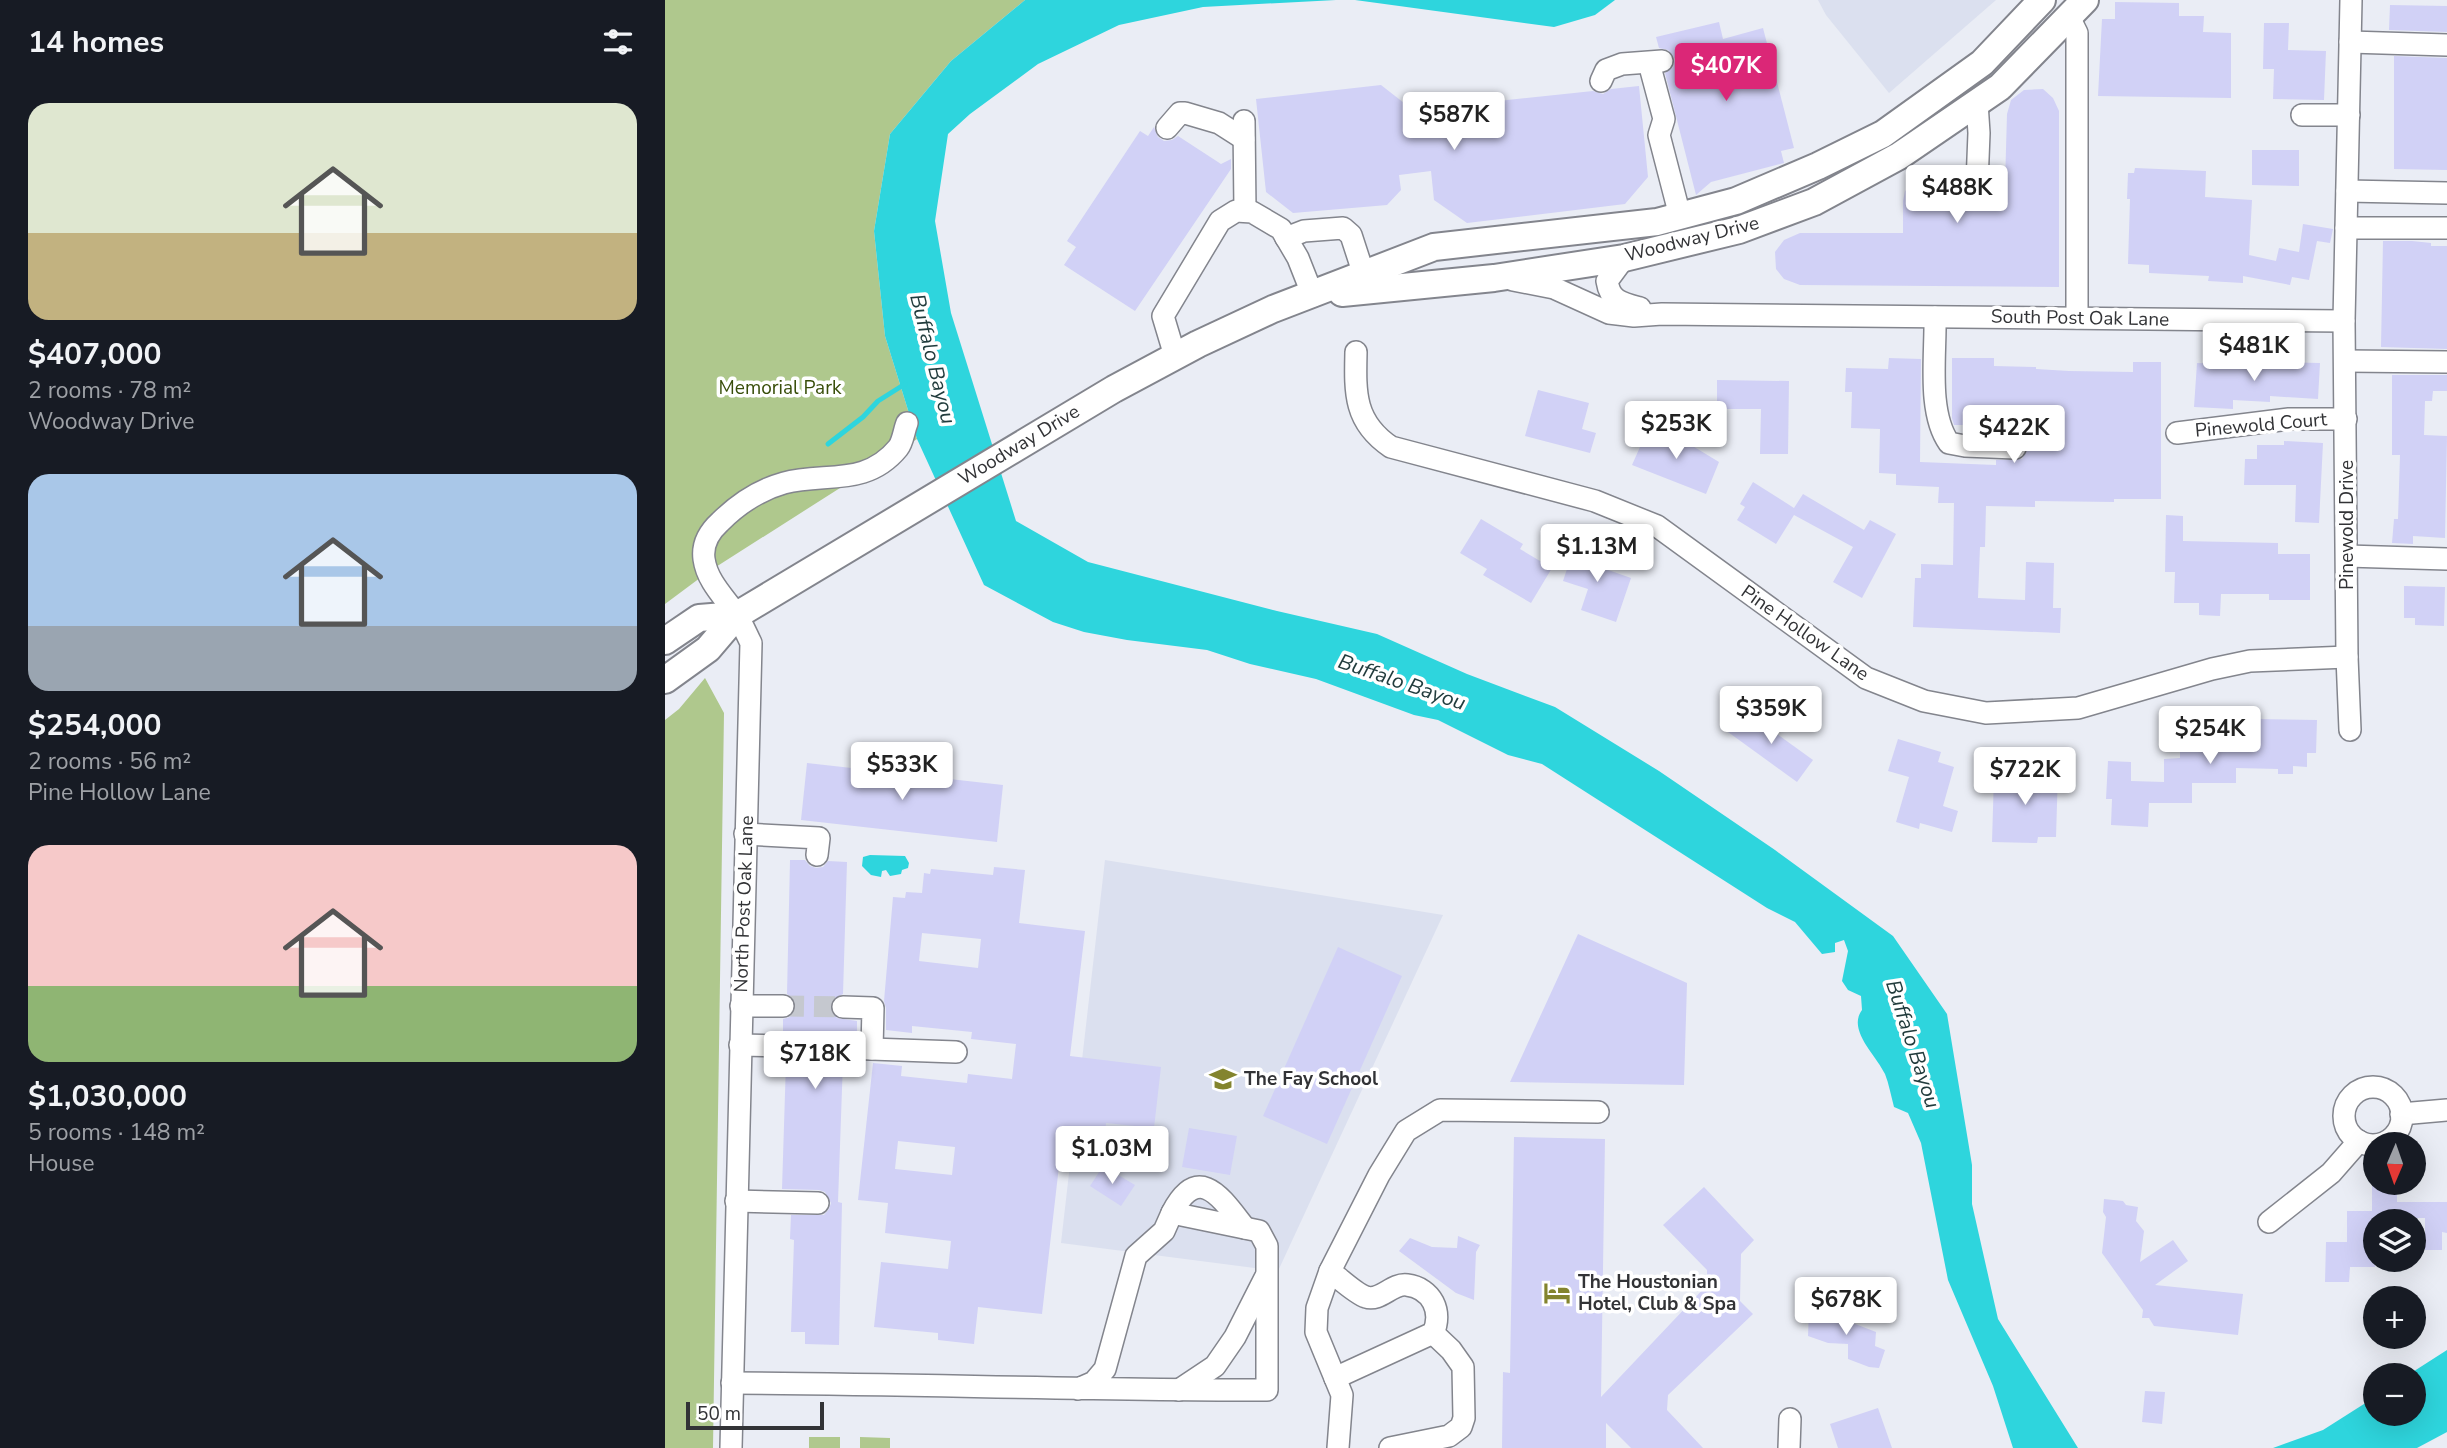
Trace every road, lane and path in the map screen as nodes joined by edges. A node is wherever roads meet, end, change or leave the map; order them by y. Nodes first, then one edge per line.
1 (2042, 0) edge
2 (2351, 0) edge
3 (2069, 6) edge
4 (2350, 42) junction
5 (2447, 44) edge
6 (1601, 81) dead end
7 (1977, 103) junction
8 (2302, 115) dead end
9 (2349, 115) junction
10 (1167, 128) dead end
11 (1883, 134) junction
12 (1899, 156) junction
13 (1977, 184) dead end
14 (2347, 191) junction
15 (2447, 193) edge
16 (1245, 211) junction
17 (1680, 216) junction
18 (2346, 228) junction
19 (2447, 228) edge
20 (1286, 238) junction
21 (1687, 243) junction
22 (1624, 258) junction
23 (1364, 275) junction
24 (1494, 278) junction
25 (1313, 296) junction
26 (1662, 314) junction
27 (1935, 317) junction
28 (2077, 318) junction
29 (2344, 321) junction
30 (1356, 352) dead end
31 (1175, 356) junction
32 (2345, 360) junction
33 (2447, 362) edge
34 (2346, 419) junction
35 (907, 423) dead end
36 (2177, 433) dead end
37 (2015, 448) dead end
38 (2347, 556) junction
39 (2447, 559) edge
40 (737, 615) junction
41 (665, 641) edge
42 (2347, 657) junction
43 (665, 680) edge
44 (2350, 730) dead end
45 (745, 834) junction
46 (817, 855) dead end
47 (741, 1006) junction
48 (783, 1006) tunnel mouth
49 (843, 1007) tunnel mouth
50 (740, 1045) junction
51 (783, 1046) tunnel mouth
52 (843, 1048) tunnel mouth
53 (872, 1049) junction
54 (956, 1052) dead end
55 (2447, 1110) edge
56 (1598, 1112) dead end
57 (2401, 1114) junction
58 (2359, 1141) junction
59 (736, 1201) junction
60 (818, 1203) dead end
61 (1172, 1213) junction
62 (2269, 1222) dead end
63 (1245, 1228) junction
64 (1330, 1271) junction
65 (1266, 1274) junction
66 (1433, 1333) junction
67 (1335, 1378) junction
68 (732, 1383) junction
69 (1078, 1389) junction
70 (1179, 1390) junction
71 (1790, 1419) dead end
72 (731, 1448) edge
73 (1338, 1448) edge
74 (1390, 1448) edge
75 (1789, 1448) edge

1 - 11 main road, Woodway Drive
2 - 4 street
3 - 7 main road, Woodway Drive
3 - 28 street
4 - 5 street
4 - 9 street
6 - 17 street
7 - 12 main road, Woodway Drive
7 - 13 street
8 - 9 street
9 - 14 street
10 - 16 street
11 - 12 main road
11 - 17 main road, Woodway Drive
12 - 21 main road, Woodway Drive
14 - 15 street
14 - 18 street
16 - 20 street
16 - 31 street
17 - 21 main road
17 - 23 main road, Woodway Drive
18 - 19 street
18 - 29 street
20 - 23 street
20 - 25 street
21 - 22 main road, Woodway Drive
22 - 24 main road, Woodway Drive
22 - 26 street, South Post Oak Lane
23 - 25 main road, Woodway Drive
24 - 25 main road, Woodway Drive
24 - 26 street, South Post Oak Lane
25 - 31 main road, Woodway Drive
26 - 27 street, South Post Oak Lane
27 - 28 street, South Post Oak Lane
27 - 37 street
28 - 29 street, South Post Oak Lane
29 - 32 street, Pinewold Drive
30 - 42 street, Pine Hollow Lane
31 - 40 main road, Woodway Drive
32 - 33 street
32 - 34 street, Pinewold Drive
34 - 36 street, Pinewold Court
34 - 38 street, Pinewold Drive
35 - 40 street, North Post Oak Lane
38 - 39 street
38 - 42 street, Pinewold Drive
40 - 41 main road, Woodway Drive
40 - 43 main road, Woodway Drive
40 - 45 street, North Post Oak Lane
42 - 44 street, Pinewold Drive
45 - 46 street
45 - 47 street, North Post Oak Lane
47 - 48 street
47 - 50 street, North Post Oak Lane
49 - 53 street
50 - 51 street
50 - 59 street, North Post Oak Lane
52 - 53 street
53 - 54 street
55 - 57 street
56 - 64 street
57 - 58 street
57 - 58 street
58 - 62 street
59 - 60 street
59 - 68 street, North Post Oak Lane
61 - 63 street
61 - 63 street
61 - 69 street
63 - 65 street
64 - 66 street
64 - 67 street
65 - 70 street
65 - 70 street
66 - 67 street
66 - 74 street
67 - 73 street
68 - 69 street
68 - 72 street, North Post Oak Lane
69 - 70 street
71 - 75 street

